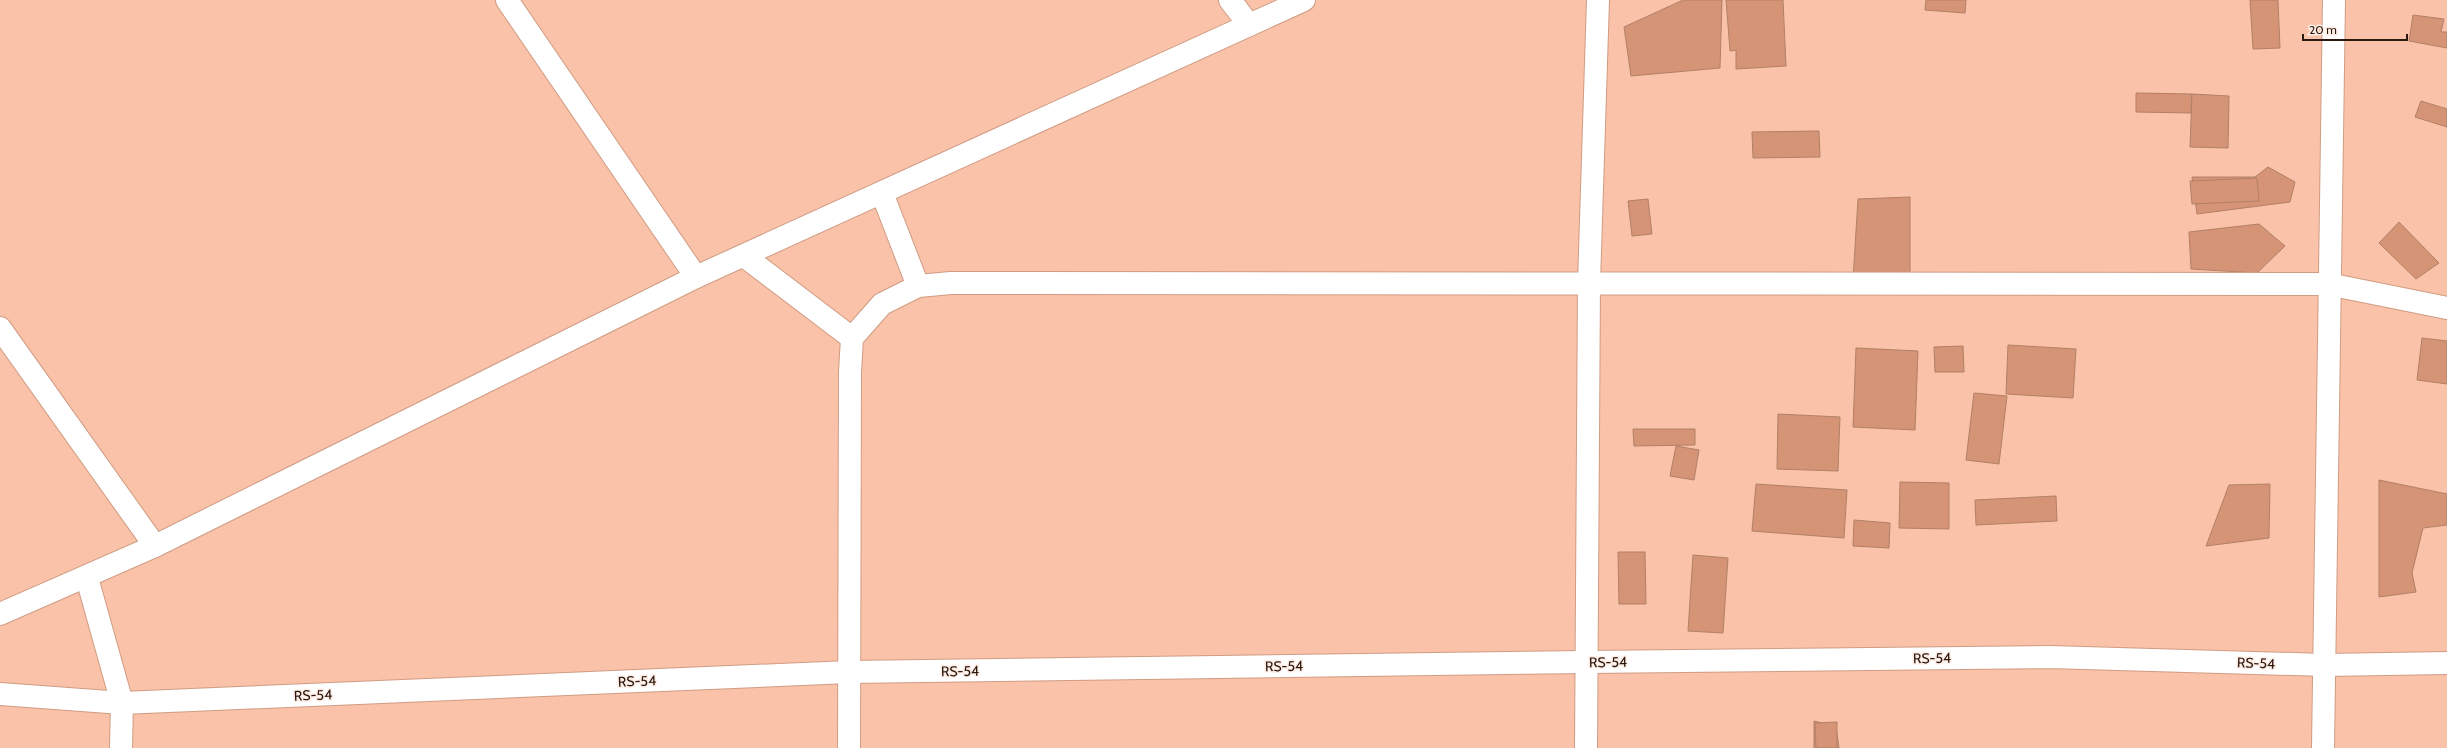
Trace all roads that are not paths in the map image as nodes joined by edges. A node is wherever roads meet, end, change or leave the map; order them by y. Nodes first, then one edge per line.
1 (507, 0) edge
2 (1230, 0) edge
3 (1304, 0) edge
4 (1598, 0) edge
5 (2334, 0) edge
6 (1249, 25) junction
7 (882, 193) junction
8 (744, 256) junction
9 (696, 277) junction
10 (1589, 283) junction
11 (2328, 284) junction
12 (918, 286) junction
13 (2447, 308) edge
14 (0, 328) edge
15 (852, 338) junction
16 (155, 546) junction
17 (86, 578) junction
18 (0, 614) edge
19 (1587, 662) junction
20 (2447, 663) edge
21 (2325, 665) junction
22 (849, 672) junction
23 (0, 694) edge
24 (122, 703) junction
25 (121, 748) edge
26 (849, 748) edge
27 (1586, 748) edge
28 (2323, 748) edge

1 - 9 street
2 - 6 street
3 - 6 street
4 - 10 street
5 - 11 street
6 - 7 street
7 - 8 street
7 - 12 street
8 - 9 street
8 - 15 street
9 - 16 street
10 - 11 street
10 - 12 street
10 - 19 street
11 - 13 street
11 - 21 street
12 - 15 street
14 - 16 street
15 - 22 street
16 - 17 street
17 - 18 street
17 - 24 street
19 - 21 street, RS-54
19 - 22 street, RS-54
19 - 27 street
20 - 21 street, RS-54
21 - 28 street
22 - 24 street, RS-54
22 - 26 street
23 - 24 street, RS-54
24 - 25 street

